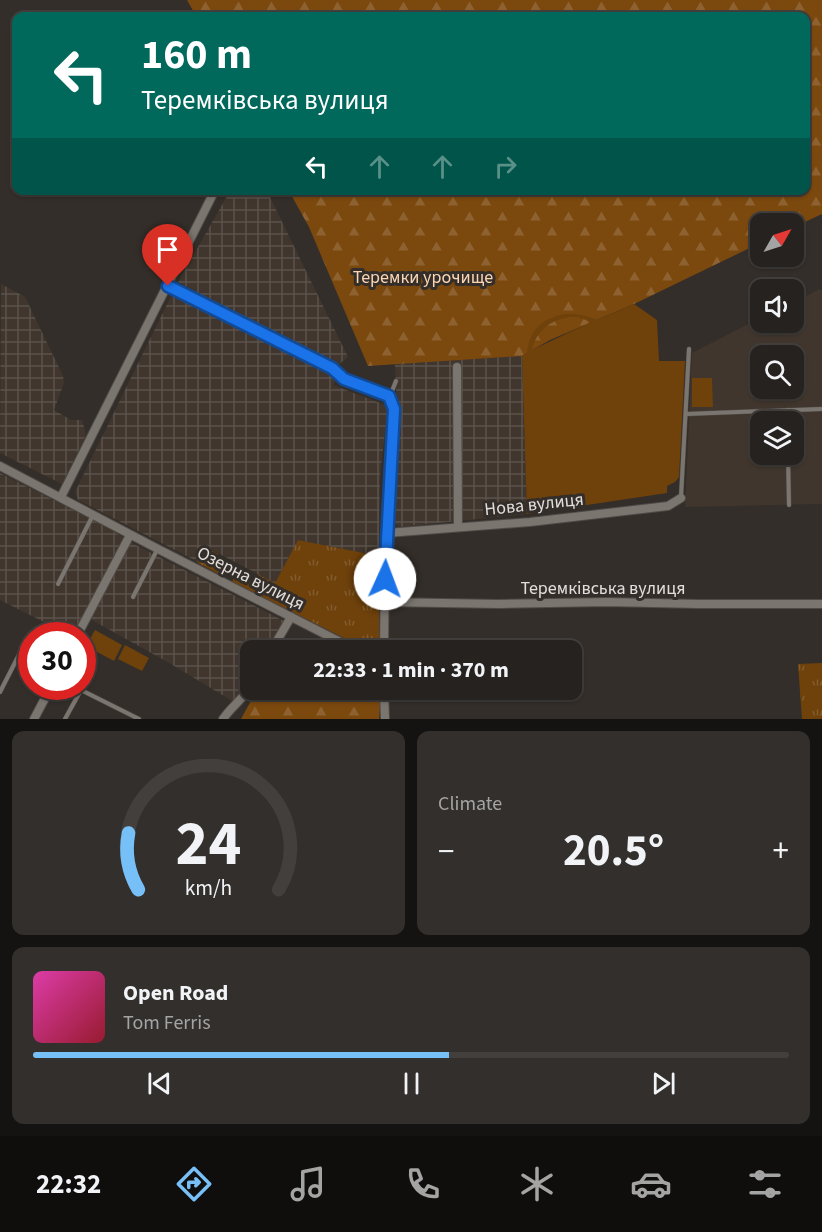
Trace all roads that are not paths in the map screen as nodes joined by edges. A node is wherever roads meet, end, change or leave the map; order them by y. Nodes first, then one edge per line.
1 (212, 195) edge
2 (168, 286) junction
3 (689, 349) dead end
4 (457, 367) dead end
5 (396, 381) dead end
6 (389, 396) junction
7 (821, 409) edge
8 (788, 410) joint
9 (686, 414) junction
10 (788, 465) edge
11 (0, 466) edge
12 (61, 497) junction
13 (681, 498) joint
14 (789, 505) dead end
15 (94, 515) junction
16 (458, 527) junction
17 (387, 533) junction
18 (130, 535) junction
19 (158, 549) junction
20 (58, 584) dead end
21 (133, 597) dead end
22 (384, 602) junction
23 (822, 604) edge
24 (291, 617) junction
25 (84, 622) edge
26 (277, 640) edge
27 (336, 640) edge
28 (384, 640) edge
29 (18, 657) edge
30 (0, 692) edge
31 (240, 699) edge
32 (44, 700) edge
33 (384, 700) edge
34 (34, 719) edge
35 (65, 719) edge
36 (140, 719) edge
37 (223, 719) edge
38 (385, 719) edge

1 - 2 street
2 - 6 street
2 - 12 street
3 - 9 lane
4 - 16 street
5 - 6 lane
6 - 17 street
7 - 8 lane
8 - 9 lane
9 - 13 lane
10 - 14 lane
11 - 12 street, Озерна вулиця
12 - 15 street, Озерна вулиця
13 - 16 street, Нова вулиця
15 - 18 street, Озерна вулиця
15 - 20 lane
16 - 17 street, Нова вулиця
17 - 22 street
18 - 19 street, Озерна вулиця
18 - 25 street
19 - 21 lane
19 - 24 street, Озерна вулиця
22 - 23 street, Теремківська вулиця
22 - 28 street
24 - 26 street
24 - 27 street, Озерна вулиця
29 - 30 lane
31 - 37 street
32 - 34 street
33 - 38 street
35 - 36 lane

